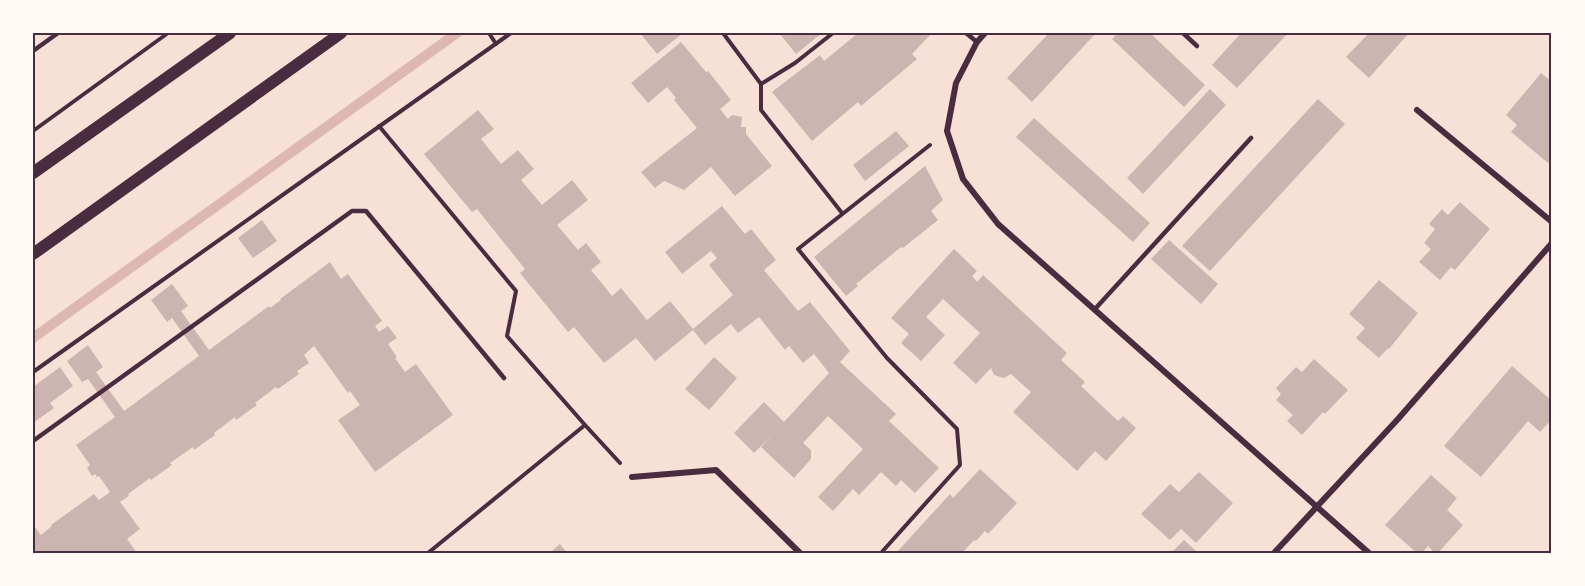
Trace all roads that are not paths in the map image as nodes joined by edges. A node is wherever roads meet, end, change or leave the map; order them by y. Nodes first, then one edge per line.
1 (58, 33) edge
2 (230, 33) edge
3 (340, 33) edge
4 (966, 33) edge
5 (985, 33) edge
6 (1183, 33) edge
7 (977, 42) junction
8 (1197, 46) dead end
9 (33, 51) edge
10 (1417, 110) dead end
11 (1251, 138) dead end
12 (33, 173) edge
13 (1552, 222) edge
14 (1552, 243) edge
15 (33, 254) edge
16 (1095, 309) junction
17 (504, 378) dead end
18 (33, 441) edge
19 (632, 477) road end
20 (1317, 506) junction
21 (800, 553) edge
22 (1274, 553) edge
23 (1369, 553) edge

1 - 9 lane
2 - 12 main road
3 - 15 main road
4 - 7 lane
5 - 7 street
6 - 8 lane
7 - 16 street
10 - 13 street
11 - 16 lane
14 - 20 street
16 - 20 street
17 - 18 lane
19 - 21 street
20 - 22 street
20 - 23 street

